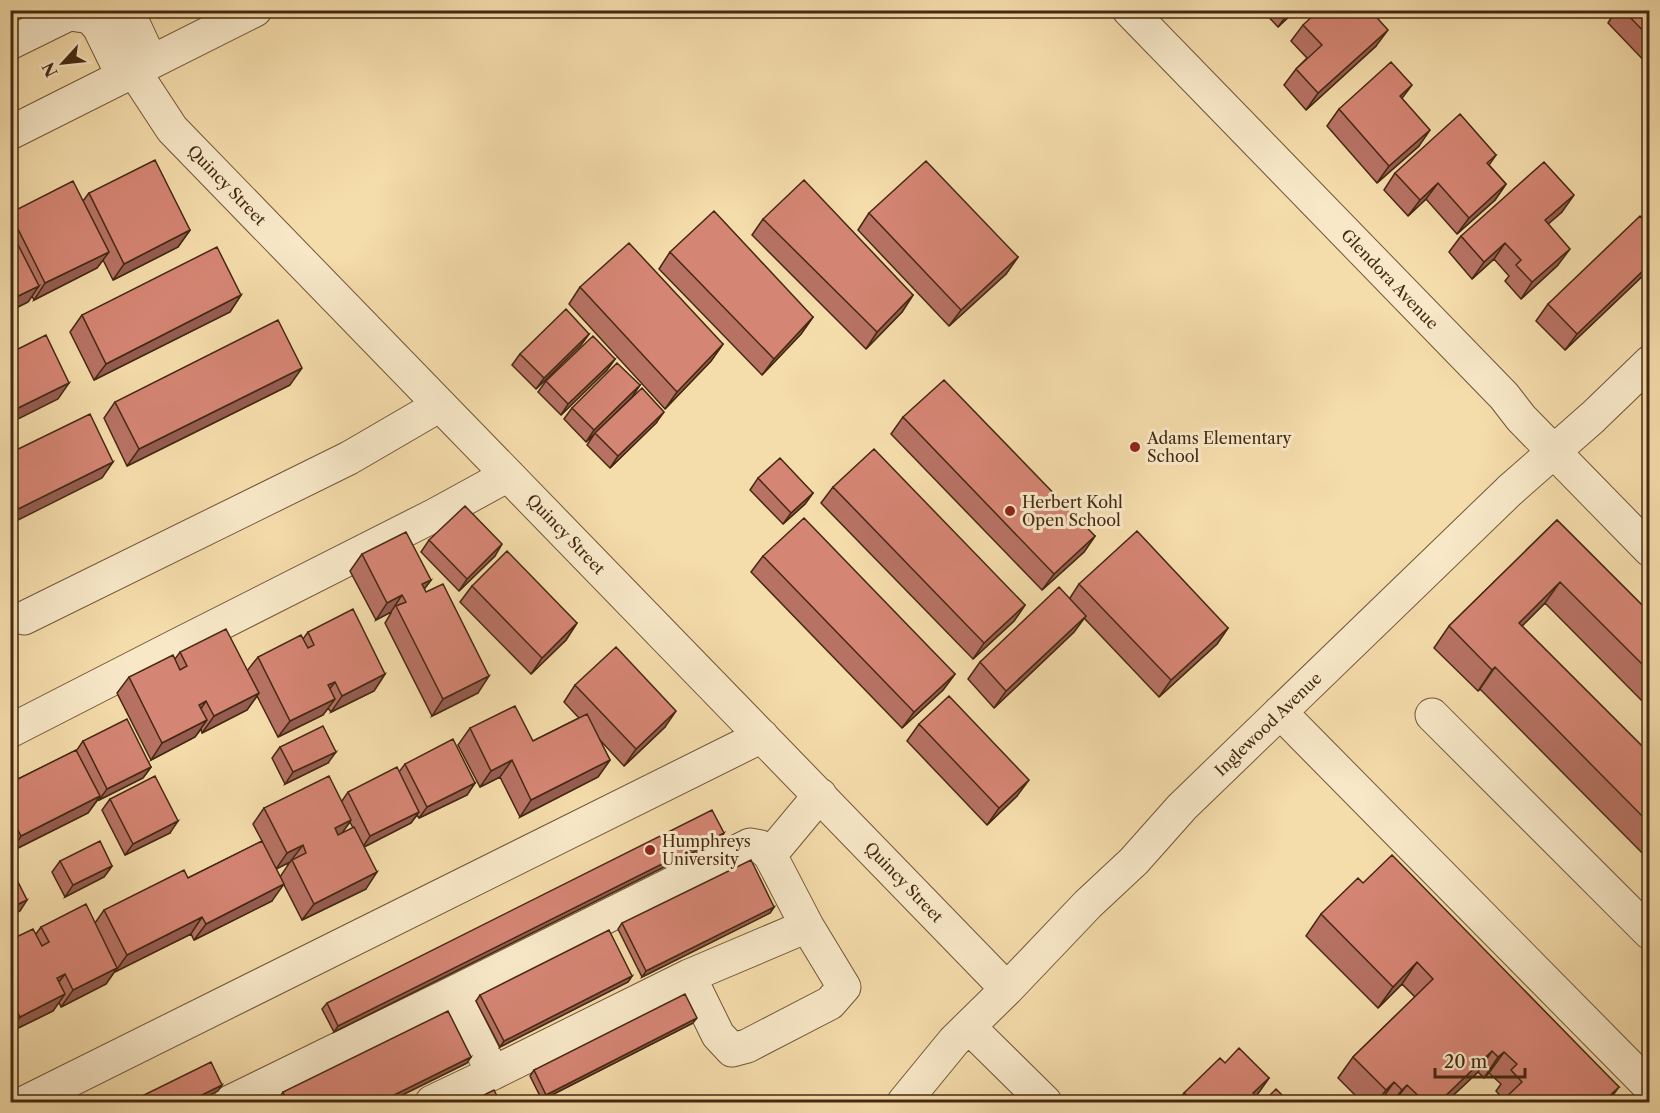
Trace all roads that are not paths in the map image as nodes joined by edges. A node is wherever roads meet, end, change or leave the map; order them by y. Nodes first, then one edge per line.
1 (127, 10) edge
2 (255, 10) edge
3 (1129, 10) edge
4 (74, 12) edge
5 (10, 43) edge
6 (136, 70) junction
7 (10, 133) edge
8 (1650, 362) edge
9 (440, 405) junction
10 (1553, 450) junction
11 (508, 475) junction
12 (1650, 550) edge
13 (24, 618) dead end
14 (1280, 712) junction
15 (1432, 715) dead end
16 (10, 731) edge
17 (762, 736) junction
18 (820, 795) junction
19 (770, 855) junction
20 (807, 926) junction
21 (1650, 933) edge
22 (689, 976) junction
23 (1008, 989) junction
24 (453, 993) junction
25 (969, 1027) junction
26 (493, 1073) junction
27 (1650, 1087) edge
28 (265, 1095) edge
29 (906, 1101) edge
30 (26, 1102) edge
31 (230, 1102) edge
32 (432, 1102) edge
33 (1045, 1102) edge

1 - 6 street
2 - 6 street
3 - 10 street, Glendora Avenue
4 - 5 street
4 - 6 street
6 - 7 street
6 - 9 street, Quincy Street
8 - 10 street, Inglewood Avenue
9 - 11 street, Quincy Street
9 - 13 street
10 - 12 street, Glendora Avenue
10 - 14 street, Inglewood Avenue
11 - 16 street
11 - 17 street, Quincy Street
14 - 23 street, Inglewood Avenue
14 - 27 street
15 - 21 street
17 - 18 street, Quincy Street
17 - 30 street
18 - 19 street
18 - 23 street, Quincy Street
19 - 20 street
19 - 24 street
20 - 22 street
20 - 22 street
22 - 26 street
23 - 25 street, Inglewood Avenue
24 - 26 street
24 - 28 street
25 - 29 street, Inglewood Avenue
25 - 33 street
26 - 32 street
28 - 31 street

